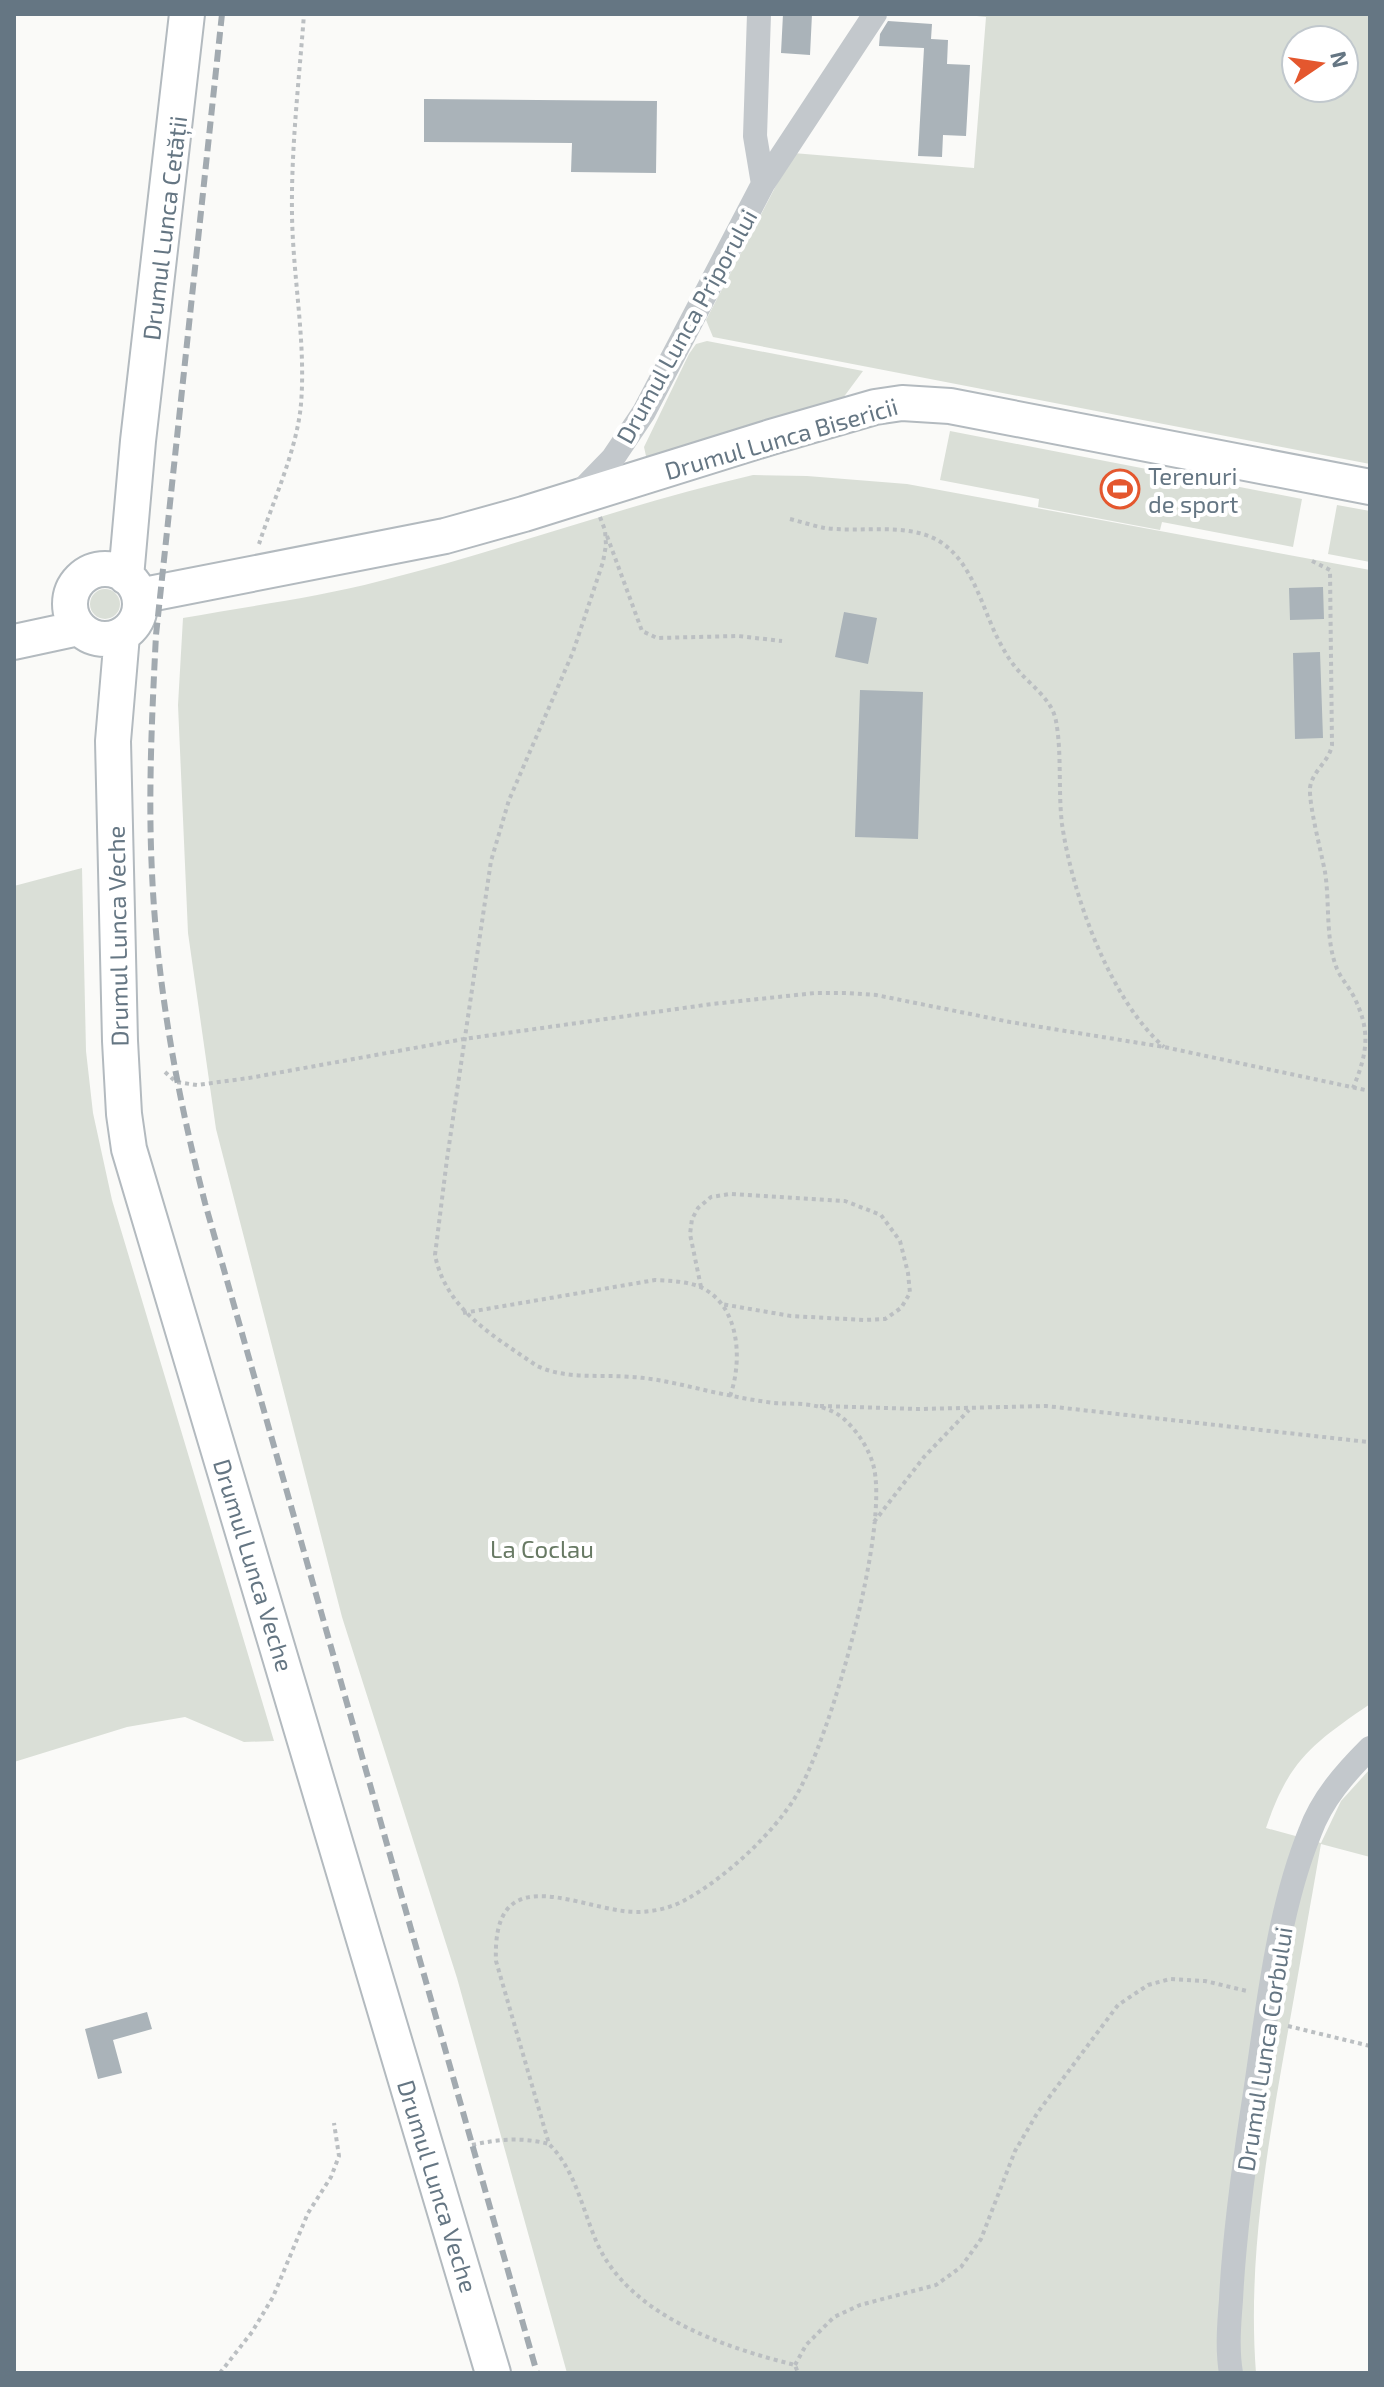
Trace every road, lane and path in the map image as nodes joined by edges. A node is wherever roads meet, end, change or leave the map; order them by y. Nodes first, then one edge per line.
1 (187, 14) edge
2 (304, 14) edge
3 (759, 14) edge
4 (875, 14) edge
5 (763, 184) junction
6 (1370, 487) edge
7 (572, 499) junction
8 (790, 519) dead end
9 (605, 530) junction
10 (1312, 561) dead end
11 (250, 574) junction
12 (121, 581) junction
13 (91, 625) junction
14 (14, 634) edge
15 (782, 641) dead end
16 (14, 642) edge
17 (464, 1039) junction
18 (1164, 1047) junction
19 (165, 1072) dead end
20 (1353, 1088) junction
21 (1370, 1091) edge
22 (701, 1287) junction
23 (721, 1304) junction
24 (463, 1313) junction
25 (730, 1396) junction
26 (814, 1405) junction
27 (970, 1408) junction
28 (1368, 1442) dead end
29 (874, 1522) junction
30 (1370, 1748) edge
31 (1269, 2008) junction
32 (1370, 2046) edge
33 (334, 2123) dead end
34 (549, 2144) junction
35 (472, 2145) dead end
36 (795, 2365) junction
37 (220, 2373) edge
38 (493, 2373) edge
39 (798, 2373) edge
40 (1231, 2373) edge

1 - 12 street, Drumul Lunca Cetății
2 - 11 path
3 - 5 street
4 - 5 street, Drumul Lunca Priporului
5 - 7 street, Drumul Lunca Priporului
6 - 7 street, Drumul Lunca Bisericii
7 - 9 path
7 - 11 street, Drumul Lunca Priporului
8 - 18 path
9 - 15 path
9 - 17 path
10 - 20 path
11 - 12 street, Drumul Lunca Priporului
12 - 13 street, Drumul Lunca Cetății
12 - 13 street
13 - 14 street
13 - 16 street
13 - 38 street, Drumul Lunca Veche
17 - 18 path
17 - 19 path
17 - 24 path
18 - 20 path
20 - 21 path
22 - 23 path
22 - 23 path
22 - 24 path
23 - 25 path
24 - 25 path
25 - 26 path
26 - 27 path
26 - 29 path
27 - 28 path
27 - 29 path
29 - 34 path
30 - 31 street, Drumul Lunca Corbului
31 - 32 path
31 - 36 path
31 - 40 street, Drumul Lunca Corbului
33 - 37 path
34 - 35 path
34 - 36 path
36 - 39 path

